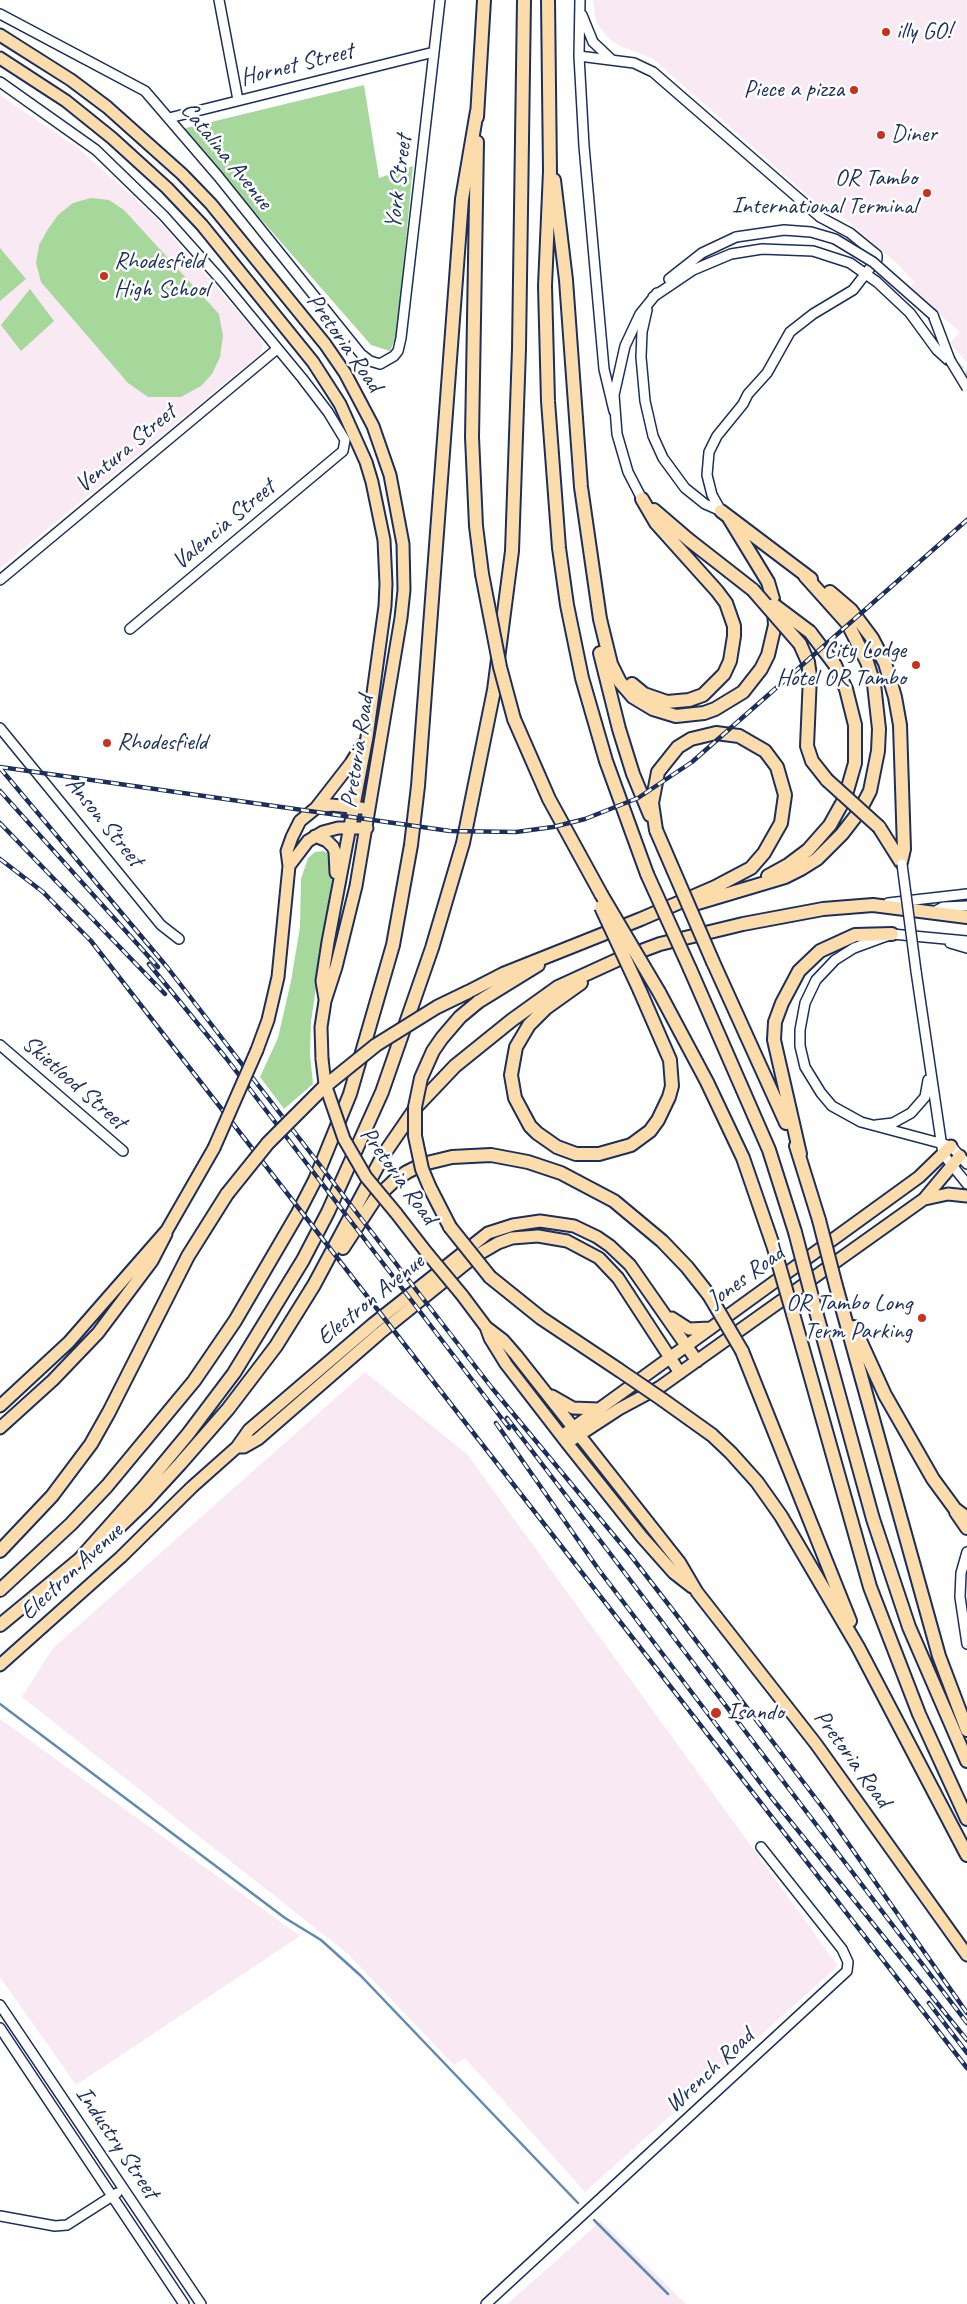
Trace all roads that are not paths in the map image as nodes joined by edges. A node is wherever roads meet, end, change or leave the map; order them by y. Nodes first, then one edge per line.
1 (220, 0) edge
2 (440, 0) edge
3 (484, 0) edge
4 (524, 0) edge
5 (548, 0) edge
6 (580, 0) edge
7 (580, 10) junction
8 (0, 14) edge
9 (0, 35) edge
10 (434, 52) junction
11 (579, 56) junction
12 (0, 58) edge
13 (612, 60) junction
14 (0, 82) edge
15 (238, 100) junction
16 (478, 111) junction
17 (169, 118) junction
18 (550, 171) junction
19 (866, 273) junction
20 (651, 300) junction
21 (277, 349) junction
22 (948, 360) tunnel mouth
23 (385, 363) joint
24 (967, 388) edge
25 (614, 411) junction
26 (581, 487) junction
27 (642, 499) junction
28 (725, 514) junction
29 (805, 576) junction
30 (0, 580) edge
31 (753, 590) junction
32 (599, 604) junction
33 (130, 629) dead end
34 (0, 728) edge
35 (367, 737) junction
36 (355, 807) junction
37 (316, 808) junction
38 (370, 809) junction
39 (350, 827) junction
40 (655, 827) junction
41 (367, 828) junction
42 (315, 836) junction
43 (902, 863) junction
44 (289, 866) junction
45 (734, 892) junction
46 (967, 894) edge
47 (600, 898) junction
48 (336, 900) junction
49 (873, 905) junction
50 (967, 906) edge
51 (932, 913) junction
52 (967, 917) edge
53 (641, 919) junction
54 (892, 934) junction
55 (179, 939) dead end
56 (967, 946) edge
57 (548, 955) junction
58 (598, 968) junction
59 (325, 1001) junction
60 (0, 1045) edge
61 (930, 1066) junction
62 (870, 1125) junction
63 (945, 1148) junction
64 (123, 1151) dead end
65 (800, 1154) junction
66 (959, 1162) edge
67 (967, 1184) edge
68 (967, 1196) edge
69 (924, 1199) junction
70 (167, 1230) junction
71 (841, 1303) junction
72 (665, 1312) junction
73 (486, 1327) junction
74 (712, 1328) junction
75 (656, 1336) junction
76 (276, 1346) junction
77 (687, 1346) junction
78 (670, 1357) junction
79 (697, 1361) junction
80 (680, 1373) junction
81 (646, 1374) junction
82 (542, 1388) junction
83 (1, 1403) edge
84 (599, 1409) junction
85 (15, 1415) junction
86 (0, 1428) edge
87 (575, 1433) junction
88 (565, 1440) junction
89 (238, 1447) junction
90 (955, 1509) junction
91 (967, 1518) edge
92 (967, 1528) edge
93 (0, 1551) edge
94 (967, 1552) edge
95 (79, 1560) junction
96 (967, 1574) edge
97 (0, 1590) edge
98 (960, 1591) junction
99 (697, 1592) junction
100 (0, 1625) edge
101 (967, 1644) edge
102 (858, 1647) junction
103 (0, 1665) edge
104 (967, 1730) edge
105 (967, 1761) edge
106 (967, 1819) edge
107 (761, 1847) dead end
108 (967, 1855) edge
109 (967, 1955) edge
110 (0, 2005) edge
111 (0, 2028) edge
112 (123, 2188) junction
113 (112, 2196) junction
114 (0, 2216) edge
115 (184, 2304) edge
116 (201, 2304) edge
117 (486, 2304) edge

1 - 15 street
2 - 10 street, York Street
3 - 16 highway
4 - 95 highway
5 - 18 highway
6 - 7 street
7 - 11 street
7 - 13 street
8 - 17 street, Catalina Avenue
9 - 38 main road, Pretoria Road
10 - 15 street, Hornet Street
10 - 23 street, York Street
11 - 13 street
11 - 25 street
12 - 35 main road, Pretoria Road
13 - 19 street
14 - 21 street
15 - 17 street, Hornet Street
16 - 47 highway, bridge
16 - 97 highway
17 - 23 street, Catalina Avenue
18 - 26 highway
18 - 105 highway, bridge
19 - 20 street
19 - 22 street
19 - 28 street
20 - 24 street, bridge
20 - 25 street
20 - 28 street
21 - 30 street, Ventura Street
21 - 33 street, Valencia Street
25 - 27 street
26 - 32 highway
26 - 40 highway
27 - 31 highway
27 - 32 highway
28 - 29 highway
28 - 32 highway
29 - 43 highway
29 - 45 highway
31 - 43 highway, bridge
31 - 45 highway, bridge
34 - 55 street, Anson Street
35 - 36 main road, Pretoria Road
35 - 37 main road
36 - 37 main road
36 - 38 main road
36 - 39 main road, Pretoria Road
37 - 44 main road
38 - 41 main road, Pretoria Road
39 - 41 main road
39 - 42 main road
39 - 48 main road, Pretoria Road
40 - 53 highway
40 - 65 highway, bridge
41 - 59 main road, Pretoria Road
42 - 44 main road
42 - 48 main road
43 - 61 street, bridge
44 - 70 main road, bridge
45 - 53 highway
46 - 49 street
47 - 58 highway, bridge
47 - 106 highway, bridge
48 - 59 main road, Pretoria Road
49 - 51 highway
49 - 58 highway
50 - 51 street
51 - 52 highway
53 - 57 highway
54 - 56 street
54 - 62 street
54 - 65 highway
57 - 93 highway, bridge
57 - 102 highway, bridge
58 - 76 highway
59 - 73 main road, Pretoria Road, bridge
60 - 64 street, Skietlood Street
61 - 62 street
61 - 63 street
62 - 63 street
63 - 66 street
63 - 74 main road, Jones Road
65 - 71 highway, bridge
66 - 67 street
66 - 69 main road
68 - 69 main road
69 - 79 main road, Jones Road
70 - 83 main road
70 - 85 main road
71 - 90 highway
71 - 104 highway
72 - 74 main road
72 - 77 main road, Electron Avenue
72 - 89 main road, Electron Avenue
73 - 82 main road, Pretoria Road
73 - 88 main road, Pretoria Road
74 - 77 main road, Jones Road
75 - 78 main road, Electron Avenue
75 - 81 main road
75 - 89 main road, Electron Avenue
76 - 95 highway
76 - 102 highway, bridge
77 - 78 main road, Jones Road
77 - 79 main road, Electron Avenue
78 - 80 main road, Electron Avenue
78 - 81 main road, Jones Road
79 - 80 main road, Jones Road
80 - 87 main road, Jones Road
81 - 84 main road, Jones Road
82 - 84 main road
82 - 87 main road, Pretoria Road
83 - 85 street
84 - 87 main road, Jones Road
85 - 86 main road
87 - 88 main road, Jones Road
87 - 99 main road, Pretoria Road
88 - 99 main road, Pretoria Road
89 - 103 main road, Electron Avenue
90 - 91 highway
90 - 92 highway
94 - 98 street
95 - 100 highway
96 - 98 street
98 - 101 street
99 - 109 main road, Pretoria Road
102 - 108 highway
107 - 117 street, Wrench Road
110 - 112 street, Industry Street
111 - 113 street, Industry Street
112 - 113 street
112 - 116 street, Industry Street
113 - 114 street
113 - 115 street, Industry Street

